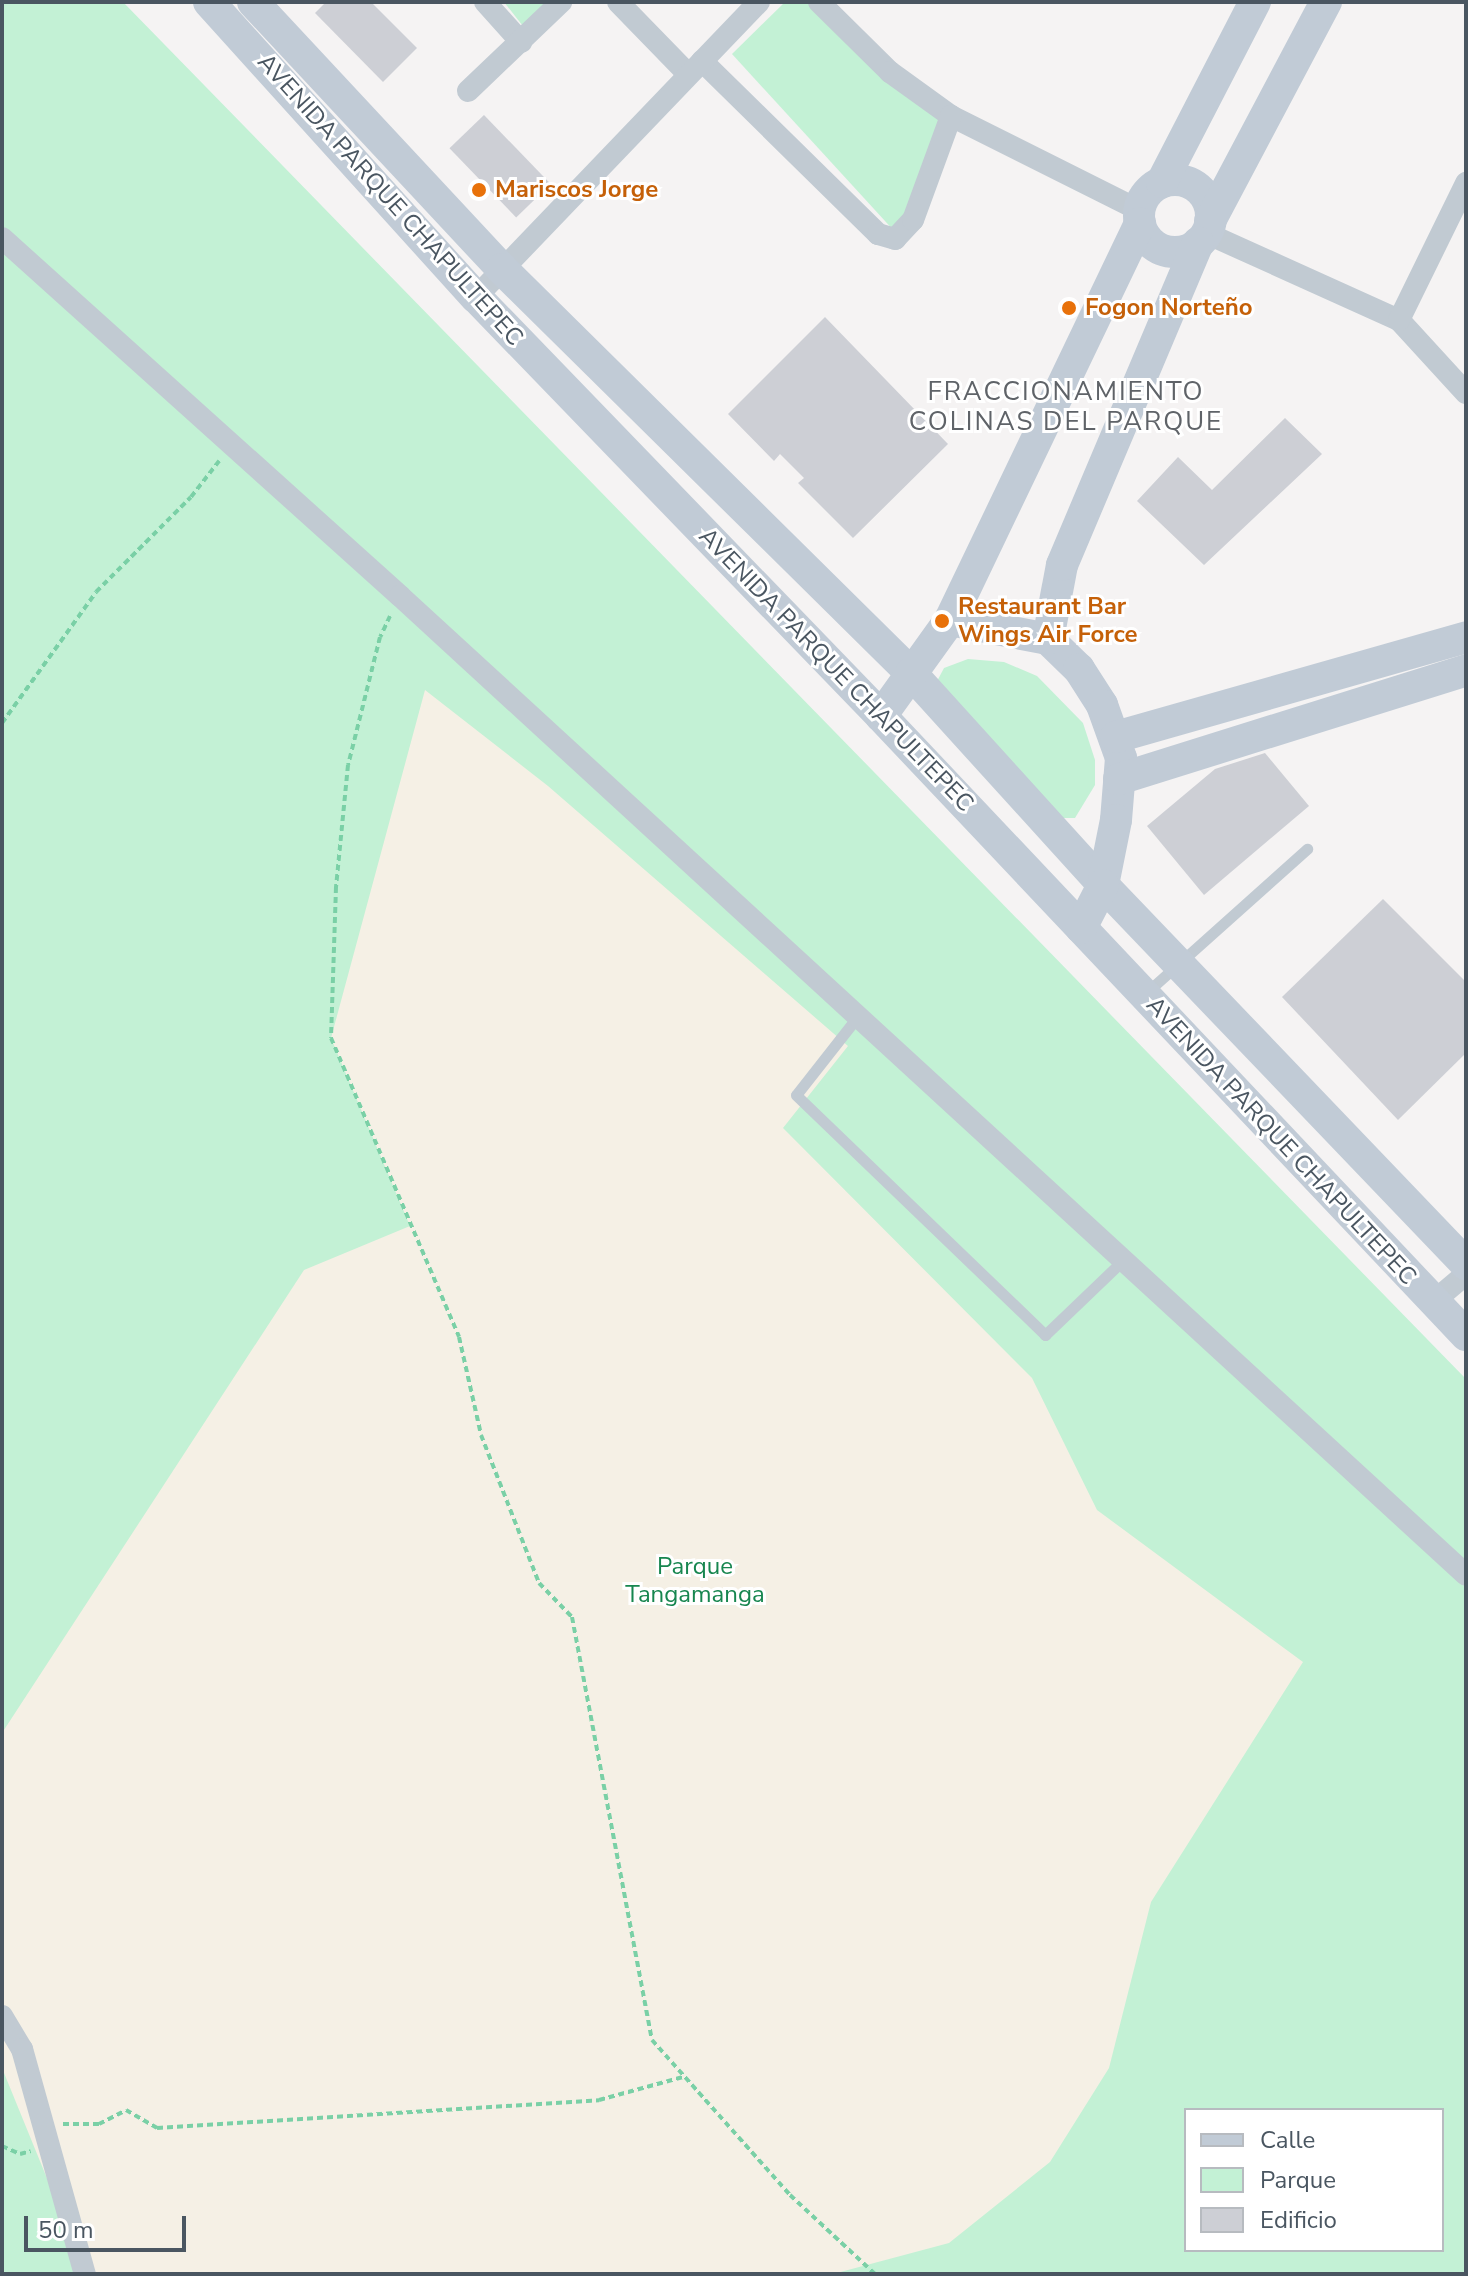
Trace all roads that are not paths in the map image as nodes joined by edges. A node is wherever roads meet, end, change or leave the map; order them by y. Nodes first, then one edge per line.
1 (209, 2) edge
2 (253, 2) edge
3 (485, 2) edge
4 (561, 2) edge
5 (618, 2) edge
6 (759, 2) edge
7 (819, 2) edge
8 (1255, 2) edge
9 (1326, 2) edge
10 (521, 42) junction
11 (695, 67) junction
12 (468, 91) dead end
13 (951, 116) junction
14 (1162, 182) junction
15 (1466, 183) edge
16 (1139, 217) junction
17 (1205, 232) junction
18 (2, 238) edge
19 (502, 269) junction
20 (476, 297) junction
21 (1399, 320) junction
22 (1466, 393) edge
23 (950, 620) junction
24 (1466, 637) edge
25 (1048, 639) junction
26 (1466, 670) edge
27 (911, 673) junction
28 (881, 716) junction
29 (1116, 737) junction
30 (1119, 779) junction
31 (1307, 849) dead end
32 (1103, 885) junction
33 (1081, 928) junction
34 (1177, 963) junction
35 (1144, 995) junction
36 (858, 1015) junction
37 (1120, 1263) junction
38 (1466, 1264) edge
39 (1466, 1274) edge
40 (1433, 1302) junction
41 (1466, 1335) edge
42 (1466, 1575) edge
43 (2, 2016) edge
44 (85, 2274) edge

1 - 20 main road, AVENIDA PARQUE CHAPULTEPEC
2 - 19 main road, AVENIDA PARQUE CHAPULTEPEC
3 - 10 street
4 - 10 street
5 - 11 street
6 - 11 street
7 - 13 street
8 - 14 main road
9 - 17 main road
10 - 12 street
11 - 13 street
11 - 19 street
13 - 16 street
14 - 16 main road
14 - 17 main road
15 - 21 street
16 - 17 main road
16 - 23 main road
17 - 21 street
17 - 25 main road
18 - 36 street
19 - 20 street
19 - 27 main road, AVENIDA PARQUE CHAPULTEPEC
20 - 28 main road, AVENIDA PARQUE CHAPULTEPEC
21 - 22 street
23 - 25 main road
23 - 27 main road
24 - 29 main road
25 - 29 main road
26 - 30 main road
27 - 28 main road
27 - 32 main road, AVENIDA PARQUE CHAPULTEPEC
28 - 33 main road, AVENIDA PARQUE CHAPULTEPEC
29 - 30 main road
30 - 32 main road
31 - 34 lane
32 - 33 main road
32 - 34 main road, AVENIDA PARQUE CHAPULTEPEC
33 - 35 main road, AVENIDA PARQUE CHAPULTEPEC
34 - 35 lane
34 - 38 main road, AVENIDA PARQUE CHAPULTEPEC
35 - 40 main road, AVENIDA PARQUE CHAPULTEPEC
36 - 37 street
36 - 37 lane
37 - 42 street
39 - 40 street
40 - 41 main road, AVENIDA PARQUE CHAPULTEPEC
43 - 44 street

